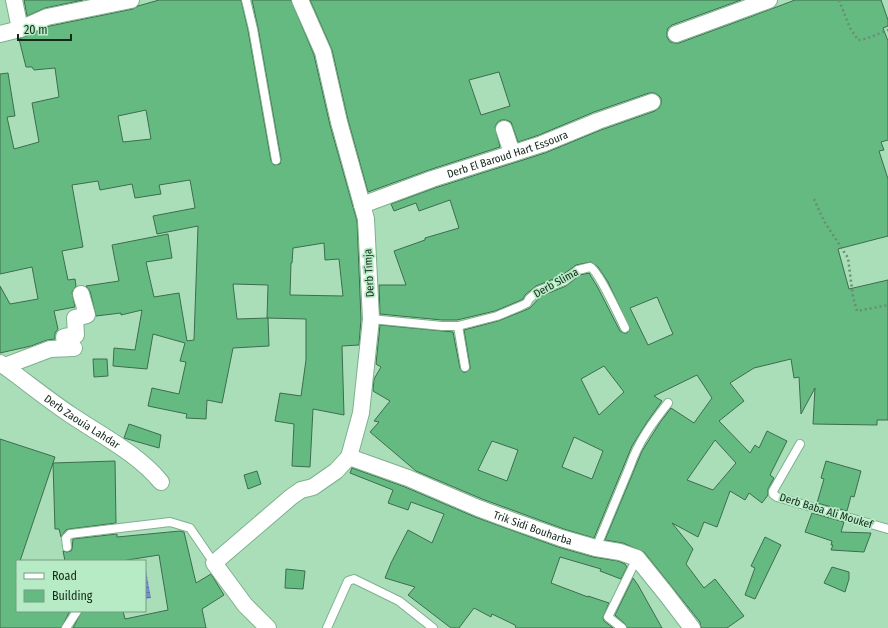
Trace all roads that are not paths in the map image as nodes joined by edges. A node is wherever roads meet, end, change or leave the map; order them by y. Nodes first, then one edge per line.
1 (14, 0) edge
2 (131, 0) edge
3 (246, 0) edge
4 (300, 0) edge
5 (769, 0) edge
6 (20, 29) junction
7 (0, 34) edge
8 (676, 34) dead end
9 (652, 102) dead end
10 (504, 129) dead end
11 (512, 153) junction
12 (276, 160) dead end
13 (362, 205) junction
14 (81, 294) dead end
15 (371, 319) junction
16 (458, 326) junction
17 (625, 328) dead end
18 (3, 364) edge
19 (465, 366) dead end
20 (668, 403) dead end
21 (800, 444) dead end
22 (349, 457) junction
23 (161, 482) dead end
24 (888, 529) edge
25 (67, 547) dead end
26 (596, 548) junction
27 (636, 558) junction
28 (214, 563) junction
29 (76, 612) edge
30 (66, 628) edge
31 (268, 628) edge
32 (327, 628) edge
33 (433, 628) edge
34 (622, 628) edge
35 (692, 628) edge

1 - 6 street
2 - 6 street
3 - 12 lane
4 - 13 street, Derb Timja
5 - 8 street
6 - 7 street
9 - 11 street, Derb El Baroud Hart Essoura
10 - 11 street
11 - 13 street, Derb El Baroud Hart Essoura
13 - 15 street, Derb Timja
14 - 18 street
15 - 16 lane, Derb Slima
15 - 22 street, Derb Timja
16 - 17 lane, Derb Slima
16 - 19 lane
18 - 23 street, Derb Zaouia Lahdar
20 - 26 lane
21 - 24 lane, Derb Baba Ali Moukef
22 - 26 street, Trik Sidi Bouharba
22 - 28 street, Derb Timja
25 - 28 lane
26 - 27 street, Trik Sidi Bouharba
27 - 34 lane
27 - 35 street
28 - 31 street
29 - 30 lane
32 - 33 lane

